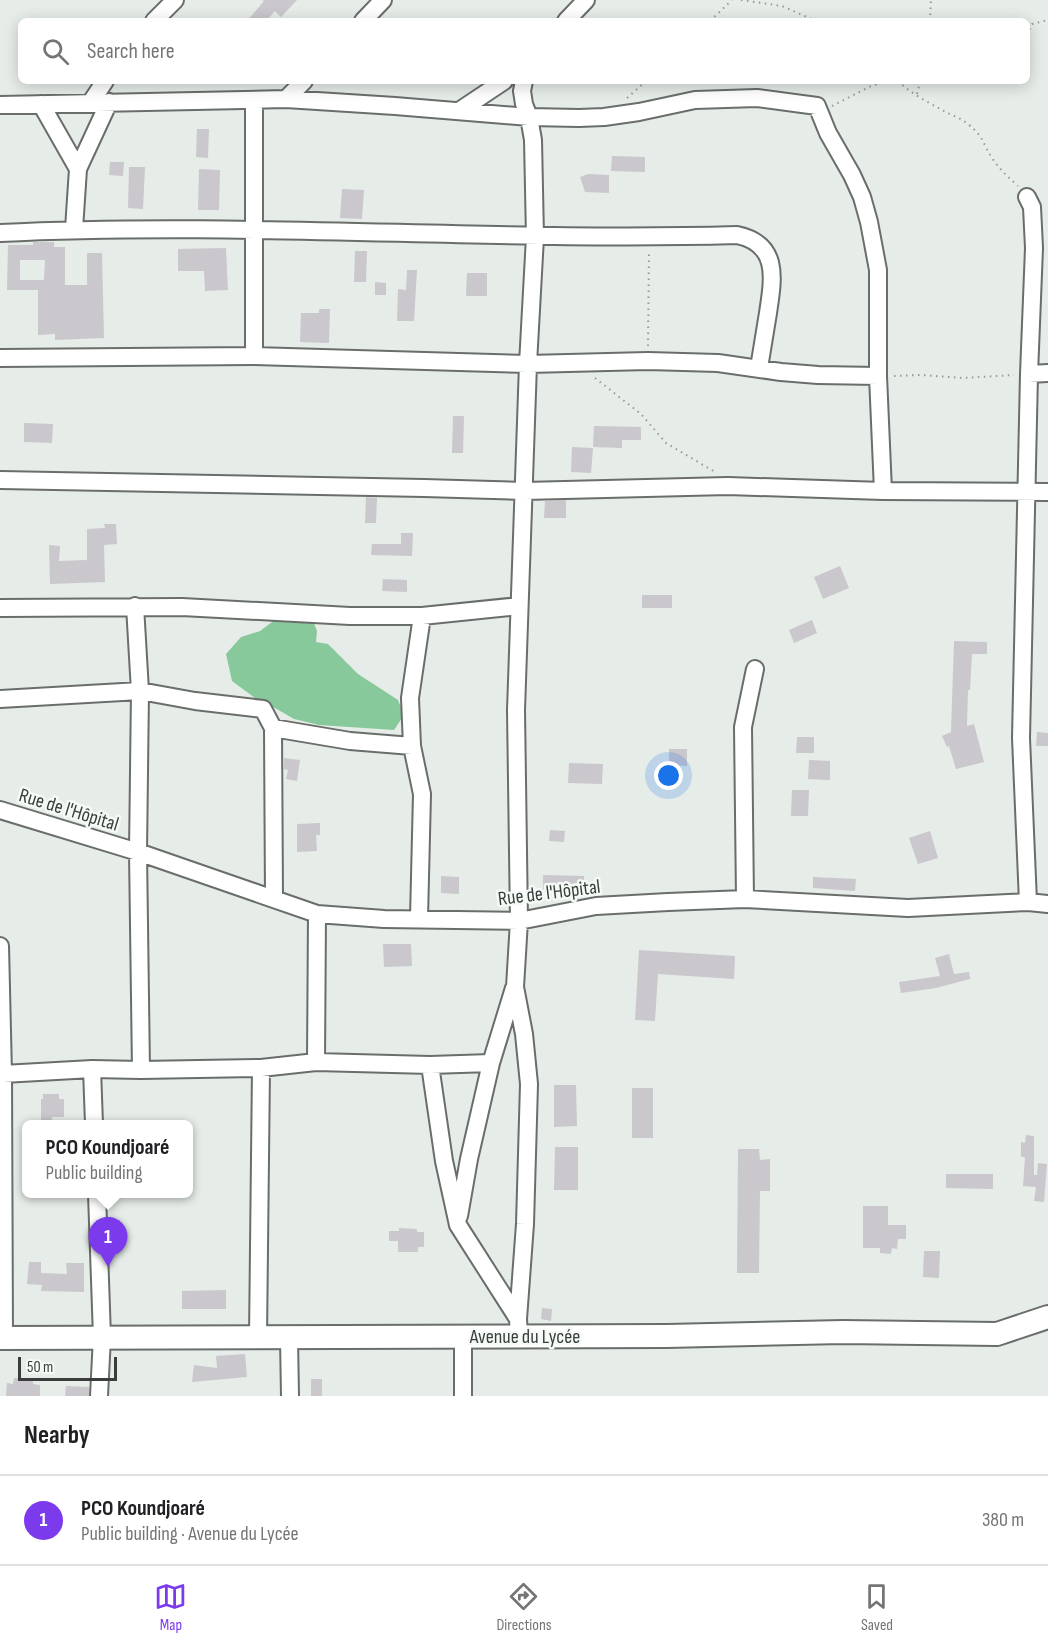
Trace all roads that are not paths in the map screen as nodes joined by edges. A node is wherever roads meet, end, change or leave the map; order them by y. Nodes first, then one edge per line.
1 (175, 0) edge
2 (383, 0) edge
3 (586, 0) edge
4 (157, 18) edge
5 (366, 18) edge
6 (569, 18) edge
7 (103, 84) edge
8 (301, 84) edge
9 (500, 84) edge
10 (523, 84) edge
11 (286, 99) junction
12 (254, 101) junction
13 (92, 102) junction
14 (109, 102) junction
15 (41, 104) junction
16 (0, 105) edge
17 (459, 111) junction
18 (529, 117) junction
19 (78, 169) junction
20 (1028, 197) road end
21 (74, 229) junction
22 (254, 230) junction
23 (0, 233) edge
24 (535, 237) junction
25 (1041, 249) edge
26 (254, 356) junction
27 (0, 358) edge
28 (528, 364) junction
29 (759, 368) junction
30 (1029, 374) junction
31 (1048, 374) edge
32 (878, 376) junction
33 (0, 480) edge
34 (524, 491) junction
35 (883, 491) junction
36 (1027, 491) junction
37 (1048, 492) edge
38 (135, 606) junction
39 (519, 606) junction
40 (0, 608) edge
41 (422, 616) junction
42 (755, 669) dead end
43 (140, 691) junction
44 (0, 699) edge
45 (273, 728) junction
46 (412, 746) junction
47 (0, 810) edge
48 (138, 852) junction
49 (274, 898) junction
50 (746, 899) junction
51 (1028, 902) junction
52 (1048, 904) edge
53 (317, 914) junction
54 (419, 918) junction
55 (519, 921) junction
56 (0, 946) edge
57 (515, 987) junction
58 (316, 1062) junction
59 (491, 1063) junction
60 (430, 1065) junction
61 (261, 1068) junction
62 (92, 1069) junction
63 (141, 1070) junction
64 (3, 1074) junction
65 (94, 1120) edge
66 (97, 1198) edge
67 (458, 1225) junction
68 (1048, 1317) edge
69 (519, 1328) junction
70 (997, 1334) junction
71 (1048, 1334) edge
72 (463, 1336) junction
73 (102, 1337) junction
74 (2, 1338) edge
75 (258, 1338) junction
76 (289, 1338) junction
77 (99, 1396) edge
78 (290, 1396) edge
79 (464, 1396) edge

1 - 4 street
2 - 5 street
3 - 6 street
7 - 13 street
8 - 11 street
9 - 17 street
10 - 18 street
11 - 12 street
11 - 17 street
12 - 14 street
12 - 22 street
13 - 14 street
13 - 15 street
14 - 19 street
15 - 16 street
15 - 19 street
17 - 18 street
18 - 24 street
18 - 32 street
19 - 21 street
20 - 25 street
21 - 22 street
21 - 23 street
22 - 24 street
22 - 26 street
24 - 28 street
24 - 29 street
25 - 30 street
26 - 27 street
26 - 28 street
28 - 29 street
28 - 34 street
29 - 32 street
30 - 31 street
30 - 36 street
32 - 35 street
33 - 34 street
34 - 35 street
34 - 39 street
35 - 36 street
36 - 37 street
36 - 51 street
38 - 40 street
38 - 41 street
38 - 43 street
39 - 41 street
39 - 55 street
41 - 46 street
42 - 50 street
43 - 44 street
43 - 45 street
43 - 48 street
45 - 46 street
45 - 49 street
46 - 54 street
47 - 48 street, Rue de l'Hôpital
48 - 49 street, Rue de l'Hôpital
48 - 63 street
49 - 53 street, Rue de l'Hôpital
50 - 51 street, Rue de l'Hôpital
50 - 55 street, Rue de l'Hôpital
51 - 52 street, Rue de l'Hôpital
53 - 54 street, Rue de l'Hôpital
53 - 58 street
54 - 55 street, Rue de l'Hôpital
55 - 57 street
56 - 64 street
57 - 59 street
57 - 69 street
58 - 60 street
58 - 61 street
59 - 60 street
59 - 67 street
60 - 67 street
61 - 63 street
61 - 75 street
62 - 63 street
62 - 64 street
62 - 65 street
64 - 74 street
66 - 73 street
67 - 69 street
68 - 70 main road, Avenue du Lycée
69 - 70 main road, Avenue du Lycée
69 - 72 main road, Avenue du Lycée
70 - 71 main road
72 - 76 main road, Avenue du Lycée
72 - 79 street
73 - 74 main road, Avenue du Lycée
73 - 75 main road, Avenue du Lycée
73 - 77 street
75 - 76 main road, Avenue du Lycée
76 - 78 street

